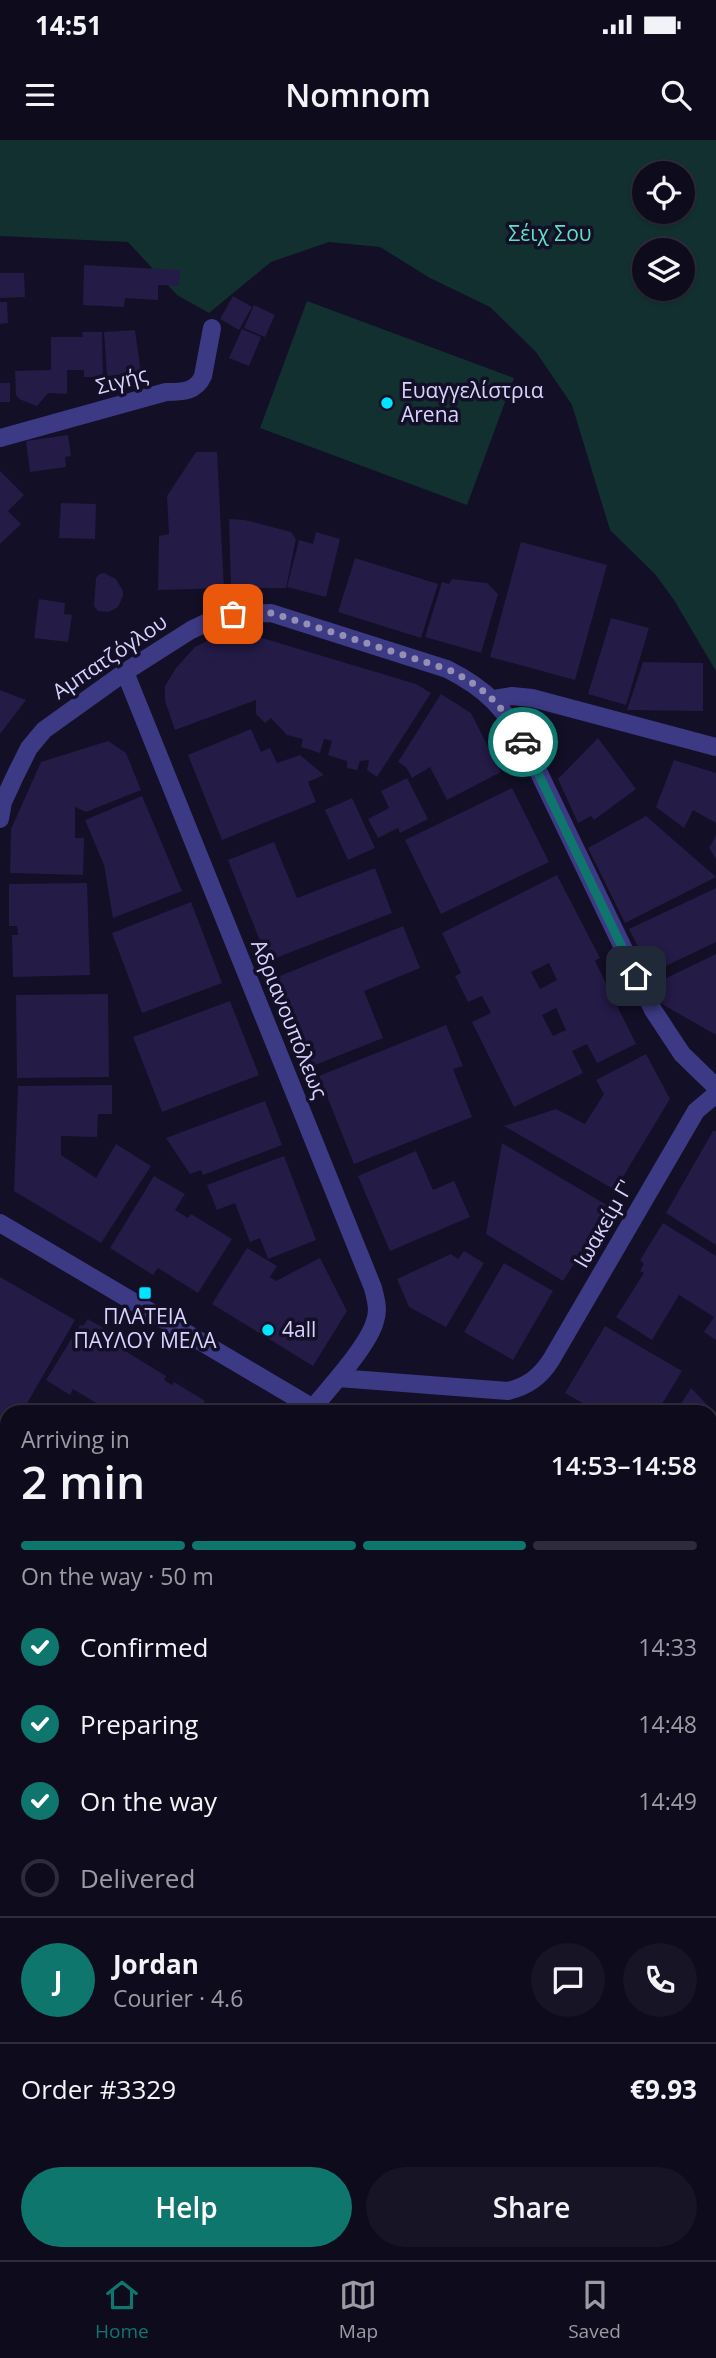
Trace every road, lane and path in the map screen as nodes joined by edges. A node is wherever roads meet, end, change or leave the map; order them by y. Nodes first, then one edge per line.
1 (212, 328) dead end
2 (0, 438) edge
3 (125, 672) junction
4 (494, 699) junction
5 (716, 747) edge
6 (0, 819) edge
7 (716, 1087) edge
8 (716, 1094) edge
9 (0, 1223) edge
10 (338, 1378) junction
11 (308, 1405) edge
12 (319, 1405) edge

1 - 2 street, Σιγής
3 - 4 street, Αμπατζόγλου
3 - 6 street, Αμπατζόγλου
3 - 10 street, Αδριανουπόλεως
4 - 5 street
4 - 7 street, Αμπατζόγλου
8 - 10 street, Ιωακείμ Γ'
9 - 11 street
10 - 12 street, Αδριανουπόλεως

